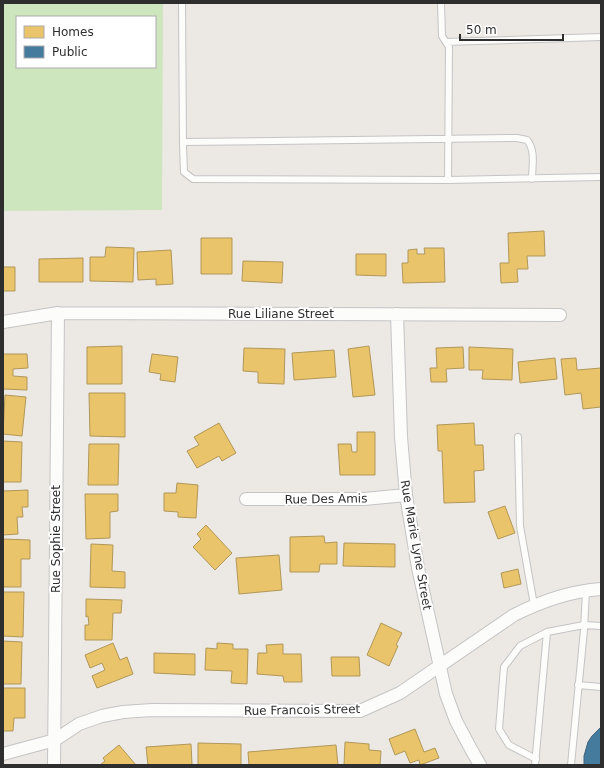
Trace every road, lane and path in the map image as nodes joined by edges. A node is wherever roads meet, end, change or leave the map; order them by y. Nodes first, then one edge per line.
1 (182, 3) edge
2 (441, 3) edge
3 (601, 37) edge
4 (446, 42) junction
5 (448, 139) junction
6 (183, 142) junction
7 (601, 177) edge
8 (532, 179) junction
9 (448, 180) junction
10 (58, 313) junction
11 (397, 314) junction
12 (560, 315) dead end
13 (3, 322) edge
14 (518, 437) dead end
15 (406, 495) junction
16 (246, 499) dead end
17 (601, 589) edge
18 (586, 591) junction
19 (534, 605) junction
20 (584, 625) junction
21 (601, 626) edge
22 (548, 632) junction
23 (439, 666) junction
24 (578, 685) junction
25 (601, 687) edge
26 (55, 740) junction
27 (3, 754) edge
28 (535, 762) edge
29 (54, 765) edge
30 (480, 765) edge
31 (571, 765) edge

1 - 6 lane
2 - 4 lane
3 - 4 lane
4 - 5 lane
5 - 6 lane
5 - 8 lane
5 - 9 lane
6 - 9 lane
7 - 8 lane
8 - 9 lane
10 - 11 street, Rue Liliane Street
10 - 13 street, Rue Liliane Street
10 - 26 street, Rue Sophie Street
11 - 12 street, Rue Liliane Street
11 - 15 street, Rue Marie Lyne Street
14 - 19 lane
15 - 16 street, Rue Des Amis
15 - 23 street, Rue Marie Lyne Street
17 - 18 street, Rue Francois Street
18 - 19 street, Rue Francois Street
18 - 20 lane
19 - 23 street, Rue Francois Street
20 - 21 lane
20 - 22 lane
20 - 24 lane
22 - 28 lane
22 - 28 lane
23 - 26 street, Rue Francois Street
23 - 30 street, Rue Marie Lyne Street
24 - 25 lane
24 - 31 lane
26 - 27 street, Rue Francois Street
26 - 29 street, Rue Sophie Street

